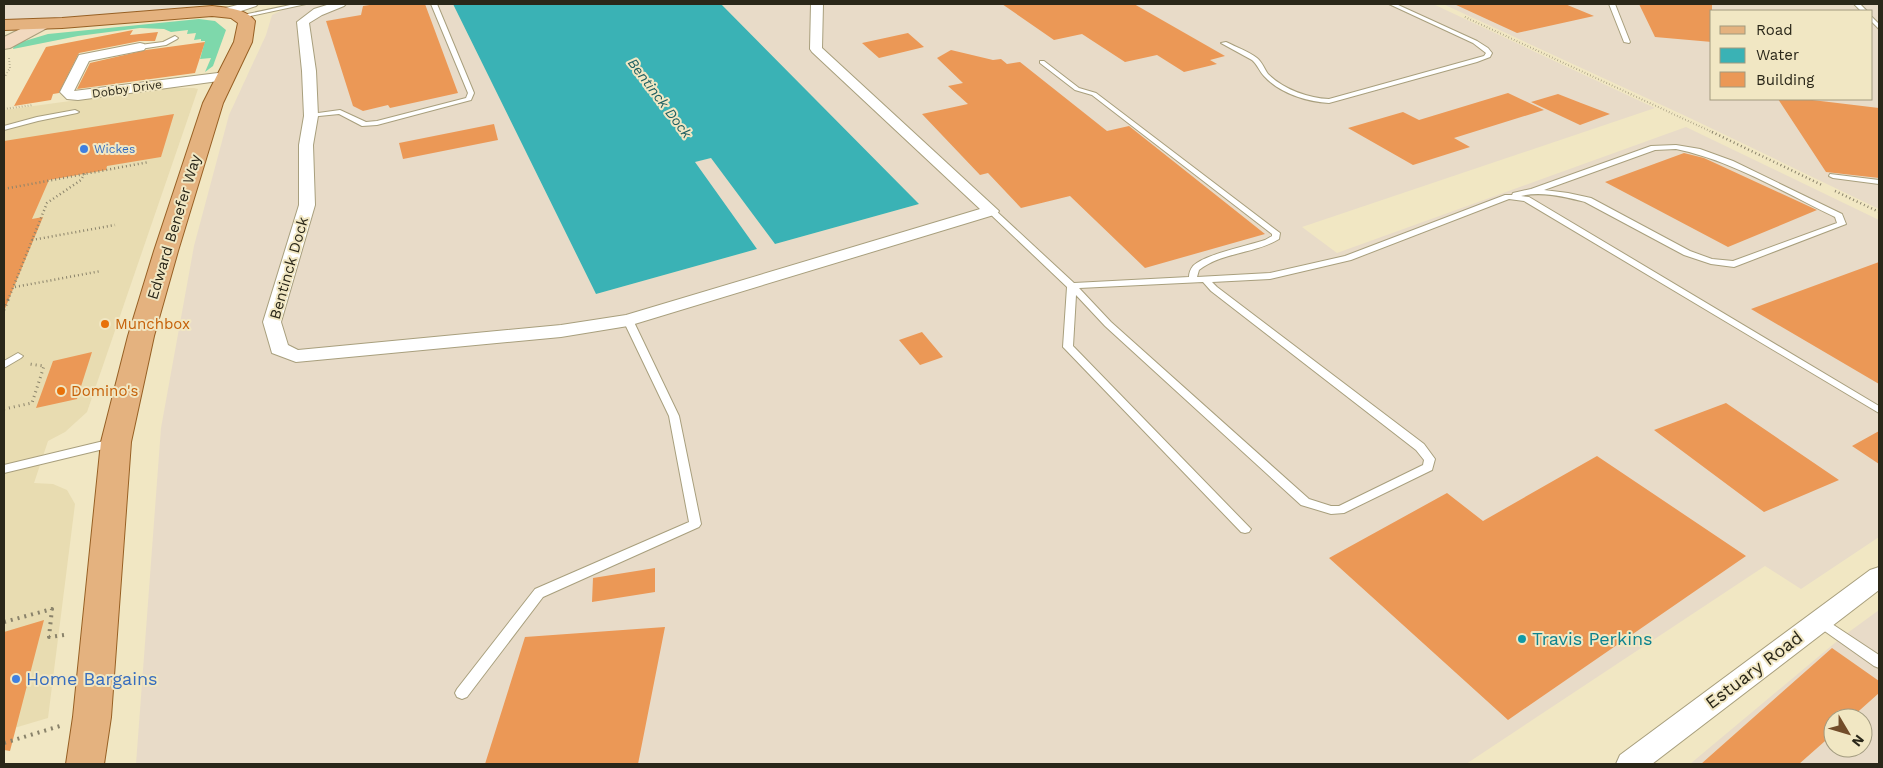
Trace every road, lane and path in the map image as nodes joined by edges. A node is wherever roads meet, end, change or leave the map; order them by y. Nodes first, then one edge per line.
1 (303, 4) edge
2 (340, 4) edge
3 (434, 4) edge
4 (817, 4) edge
5 (1392, 4) edge
6 (1612, 4) edge
7 (240, 11) edge
8 (1465, 17) dead end
9 (169, 27) junction
10 (15, 30) edge
11 (1627, 42) dead end
12 (1224, 43) dead end
13 (140, 47) joint
14 (70, 56) dead end
15 (84, 58) junction
16 (1042, 62) dead end
17 (226, 76) junction
18 (75, 112) dead end
19 (310, 116) junction
20 (4, 128) edge
21 (149, 162) dead end
22 (85, 173) junction
23 (1833, 176) dead end
24 (1879, 182) edge
25 (1823, 186) dead end
26 (4, 188) edge
27 (1831, 189) dead end
28 (1533, 191) junction
29 (1508, 197) junction
30 (991, 211) junction
31 (1879, 212) edge
32 (115, 224) dead end
33 (32, 240) junction
34 (101, 270) dead end
35 (1205, 279) junction
36 (1193, 280) junction
37 (1072, 286) junction
38 (14, 287) junction
39 (4, 310) edge
40 (628, 320) junction
41 (11, 361) edge
42 (4, 409) edge
43 (1879, 410) edge
44 (116, 442) junction
45 (4, 469) edge
46 (1245, 529) dead end
47 (1879, 577) edge
48 (1820, 620) junction
49 (4, 622) edge
50 (64, 635) dead end
51 (1879, 662) edge
52 (462, 693) dead end
53 (92, 717) junction
54 (4, 743) edge
55 (1633, 763) edge
56 (84, 764) edge

1 - 7 lane
2 - 19 street, Bentinck Dock
3 - 19 lane
4 - 30 street
5 - 12 lane
6 - 11 lane
7 - 9 main road
7 - 17 main road, Edward Benefer Way
8 - 25 path
9 - 10 main road
9 - 13 lane
13 - 15 street
14 - 15 street
15 - 17 street, Dobby Drive
16 - 36 lane
17 - 44 main road, Edward Benefer Way
18 - 20 lane
19 - 40 street, Bentinck Dock
21 - 22 path
22 - 26 path
22 - 33 path
23 - 24 lane
27 - 31 path
28 - 28 lane
28 - 29 lane
29 - 35 lane
29 - 43 lane
30 - 37 lane
30 - 40 street, Bentinck Dock
32 - 33 path
33 - 38 path
34 - 38 path
35 - 36 lane
35 - 37 lane
36 - 37 lane
37 - 46 lane
38 - 39 path
40 - 52 lane
41 - 42 path
44 - 45 lane
44 - 53 main road, Edward Benefer Way
47 - 48 street, Estuary Road
48 - 51 lane
48 - 55 street, Estuary Road
49 - 50 path
53 - 54 path
53 - 56 main road, Edward Benefer Way

